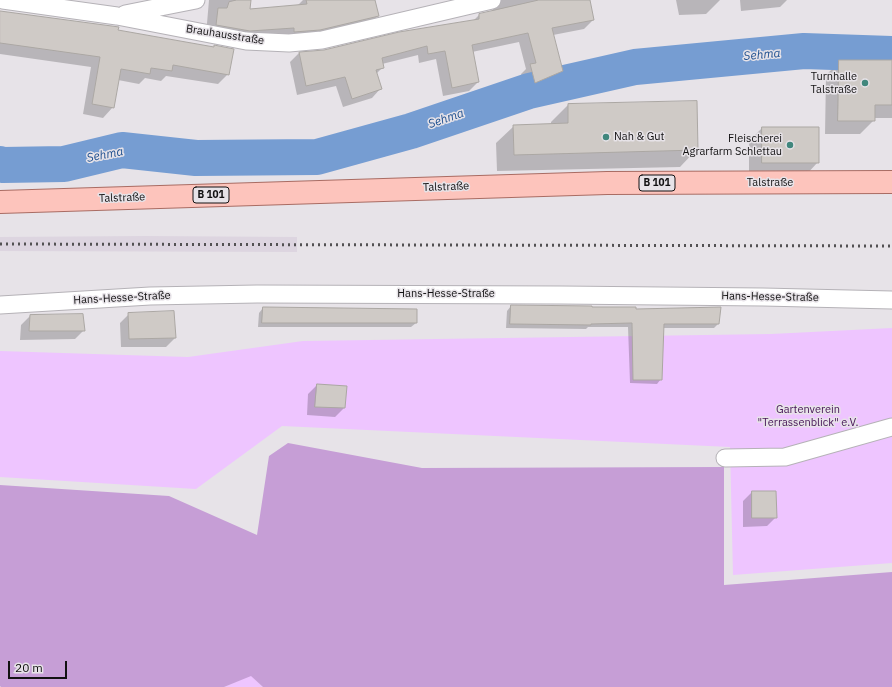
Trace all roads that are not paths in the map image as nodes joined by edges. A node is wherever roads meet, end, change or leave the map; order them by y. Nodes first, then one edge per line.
1 (3, 0) edge
2 (196, 0) edge
3 (492, 0) edge
4 (117, 16) junction
5 (892, 182) edge
6 (0, 202) edge
7 (892, 300) edge
8 (0, 305) edge
9 (892, 427) edge
10 (725, 458) dead end

1 - 4 street, Brauhausstraße
2 - 4 street
3 - 4 street, Brauhausstraße
5 - 6 main road, Talstraße / B 101
7 - 8 street, Hans-Hesse-Straße
9 - 10 street

